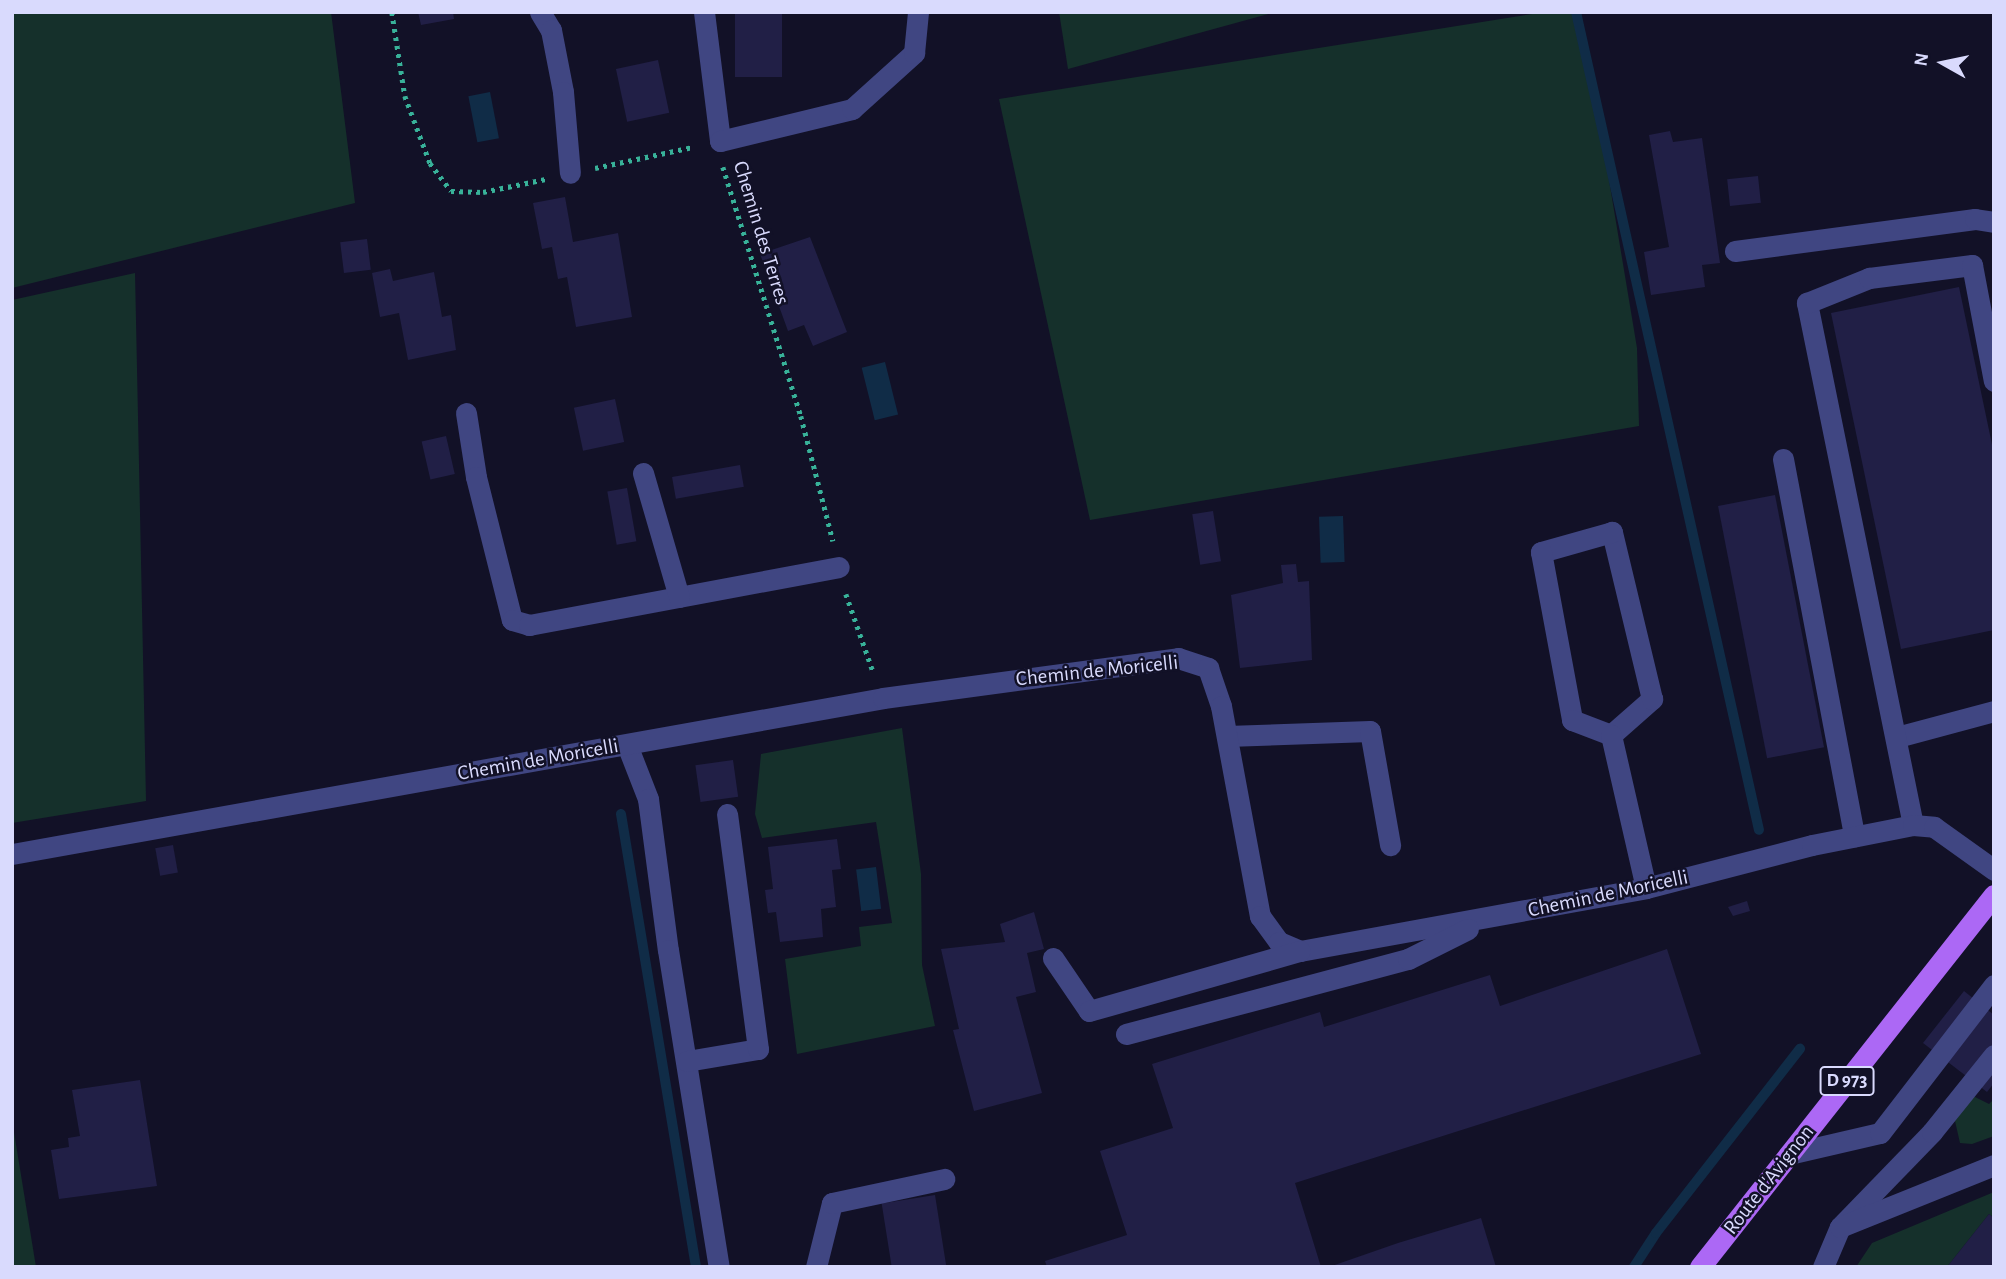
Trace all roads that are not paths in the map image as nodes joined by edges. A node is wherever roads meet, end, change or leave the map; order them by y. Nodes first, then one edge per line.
1 (540, 12) edge
2 (704, 12) edge
3 (918, 12) edge
4 (570, 173) road end
5 (1994, 222) edge
6 (1735, 251) dead end
7 (1994, 381) edge
8 (466, 413) dead end
9 (1783, 459) dead end
10 (643, 473) dead end
11 (839, 567) road end
12 (679, 597) junction
13 (1994, 711) edge
14 (1611, 735) junction
15 (1227, 736) junction
16 (1897, 737) junction
17 (627, 745) junction
18 (727, 814) dead end
19 (1913, 825) junction
20 (1854, 836) junction
21 (1390, 845) dead end
22 (12, 854) edge
23 (1994, 870) edge
24 (1646, 888) junction
25 (1994, 895) edge
26 (1489, 919) junction
27 (1300, 951) junction
28 (1053, 958) dead end
29 (1994, 985) edge
30 (1126, 1034) dead end
31 (1994, 1055) edge
32 (687, 1061) junction
33 (1790, 1154) junction
34 (1994, 1165) edge
35 (944, 1179) dead end
36 (1840, 1227) junction
37 (719, 1267) edge
38 (816, 1267) edge
39 (1700, 1267) edge
40 (1824, 1267) edge

1 - 4 street
2 - 3 street
5 - 6 street
7 - 16 street
8 - 12 street
9 - 20 street
10 - 12 street
11 - 12 street
13 - 16 street
14 - 14 street
14 - 24 street
15 - 17 street, Chemin de Moricelli
15 - 21 street
15 - 27 street, Chemin de Moricelli
16 - 19 street
17 - 22 street, Chemin de Moricelli
17 - 32 street
18 - 32 street
19 - 20 street, Chemin de Moricelli
19 - 23 street, Chemin de Moricelli
20 - 24 street, Chemin de Moricelli
24 - 26 street, Chemin de Moricelli
25 - 33 main road, Route d'Avignon / D 973
26 - 27 street, Chemin de Moricelli
26 - 30 street
27 - 28 street
29 - 33 street
31 - 36 street
32 - 37 street
33 - 39 main road, Route d'Avignon / D 973
34 - 36 street
35 - 38 street
36 - 40 street

